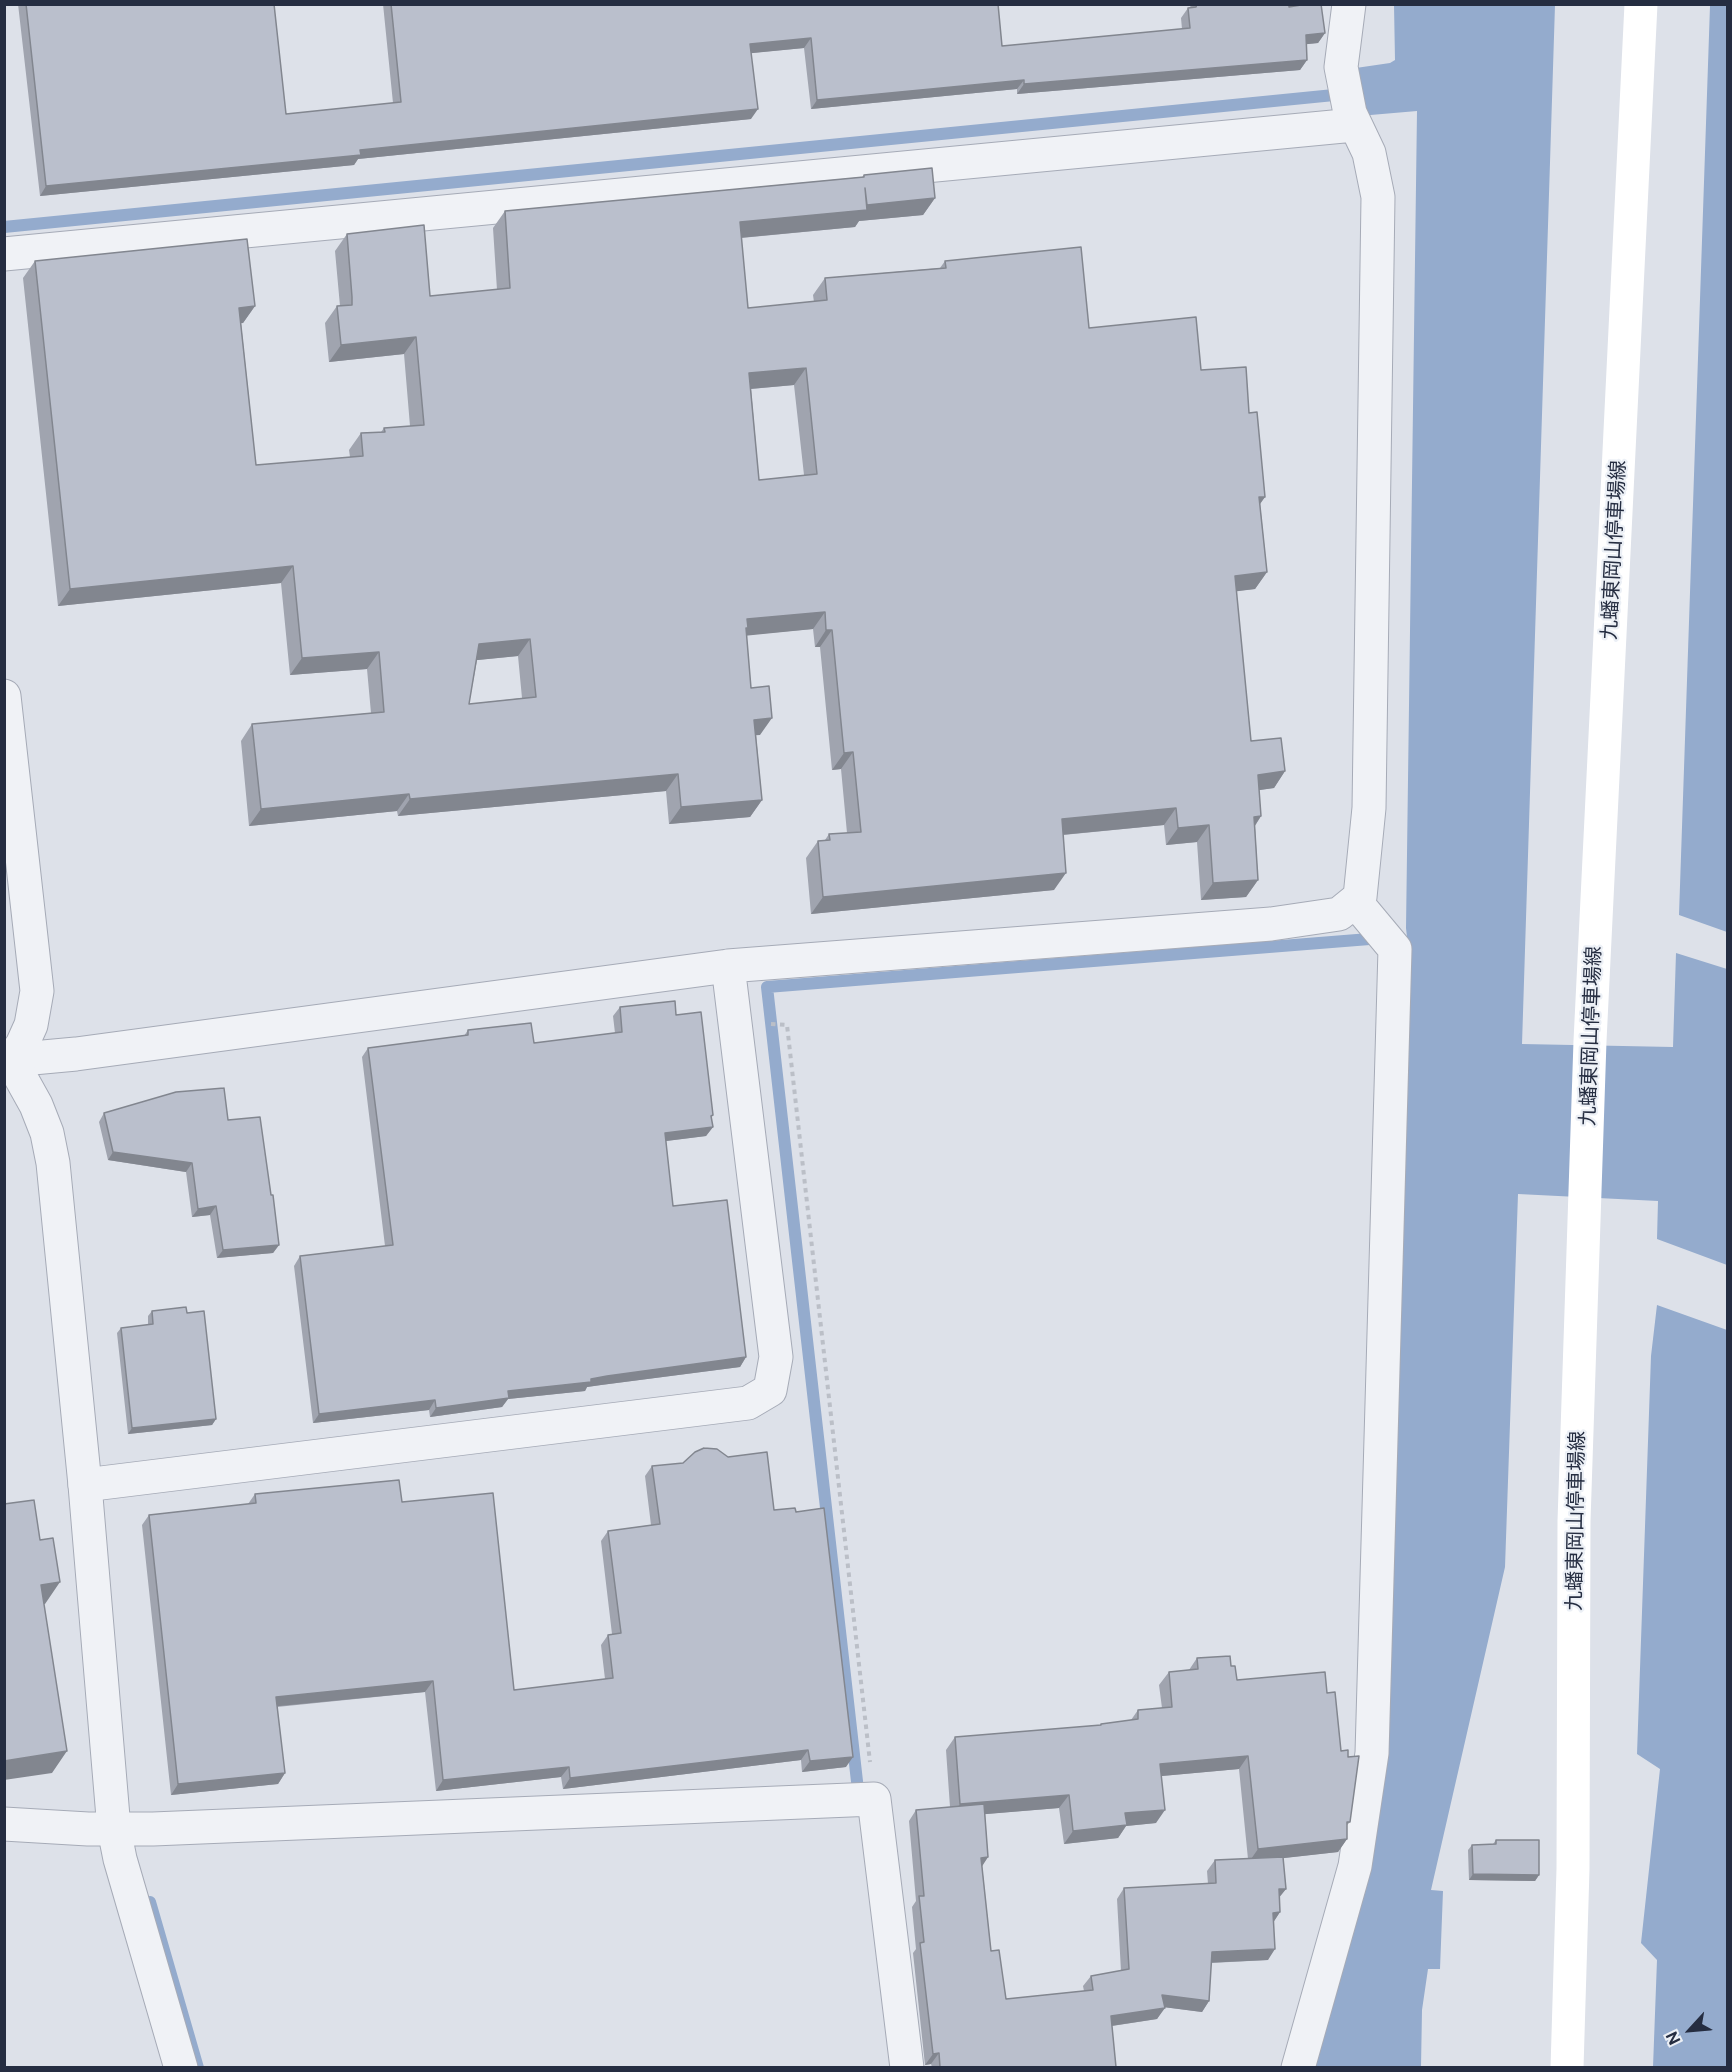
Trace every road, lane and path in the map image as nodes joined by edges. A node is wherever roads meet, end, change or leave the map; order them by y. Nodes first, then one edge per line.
1 (1349, 4) edge
2 (1641, 4) edge
3 (1352, 119) junction
4 (4, 254) edge
5 (4, 696) edge
6 (1375, 925) junction
7 (728, 966) junction
8 (787, 1025) dead end
9 (8, 1062) edge
10 (85, 1485) junction
11 (863, 1799) junction
12 (4, 1824) edge
13 (117, 1842) junction
14 (181, 2067) edge
15 (907, 2067) edge
16 (1298, 2067) edge
17 (1567, 2067) edge

1 - 3 street
2 - 17 main road, 九蟠東岡山停車場線
3 - 4 street
3 - 6 street
5 - 9 street
6 - 7 street
6 - 16 street
7 - 9 street
7 - 10 street
8 - 11 path
9 - 10 street
10 - 13 street
11 - 13 street
11 - 15 street
12 - 13 street
13 - 14 street

